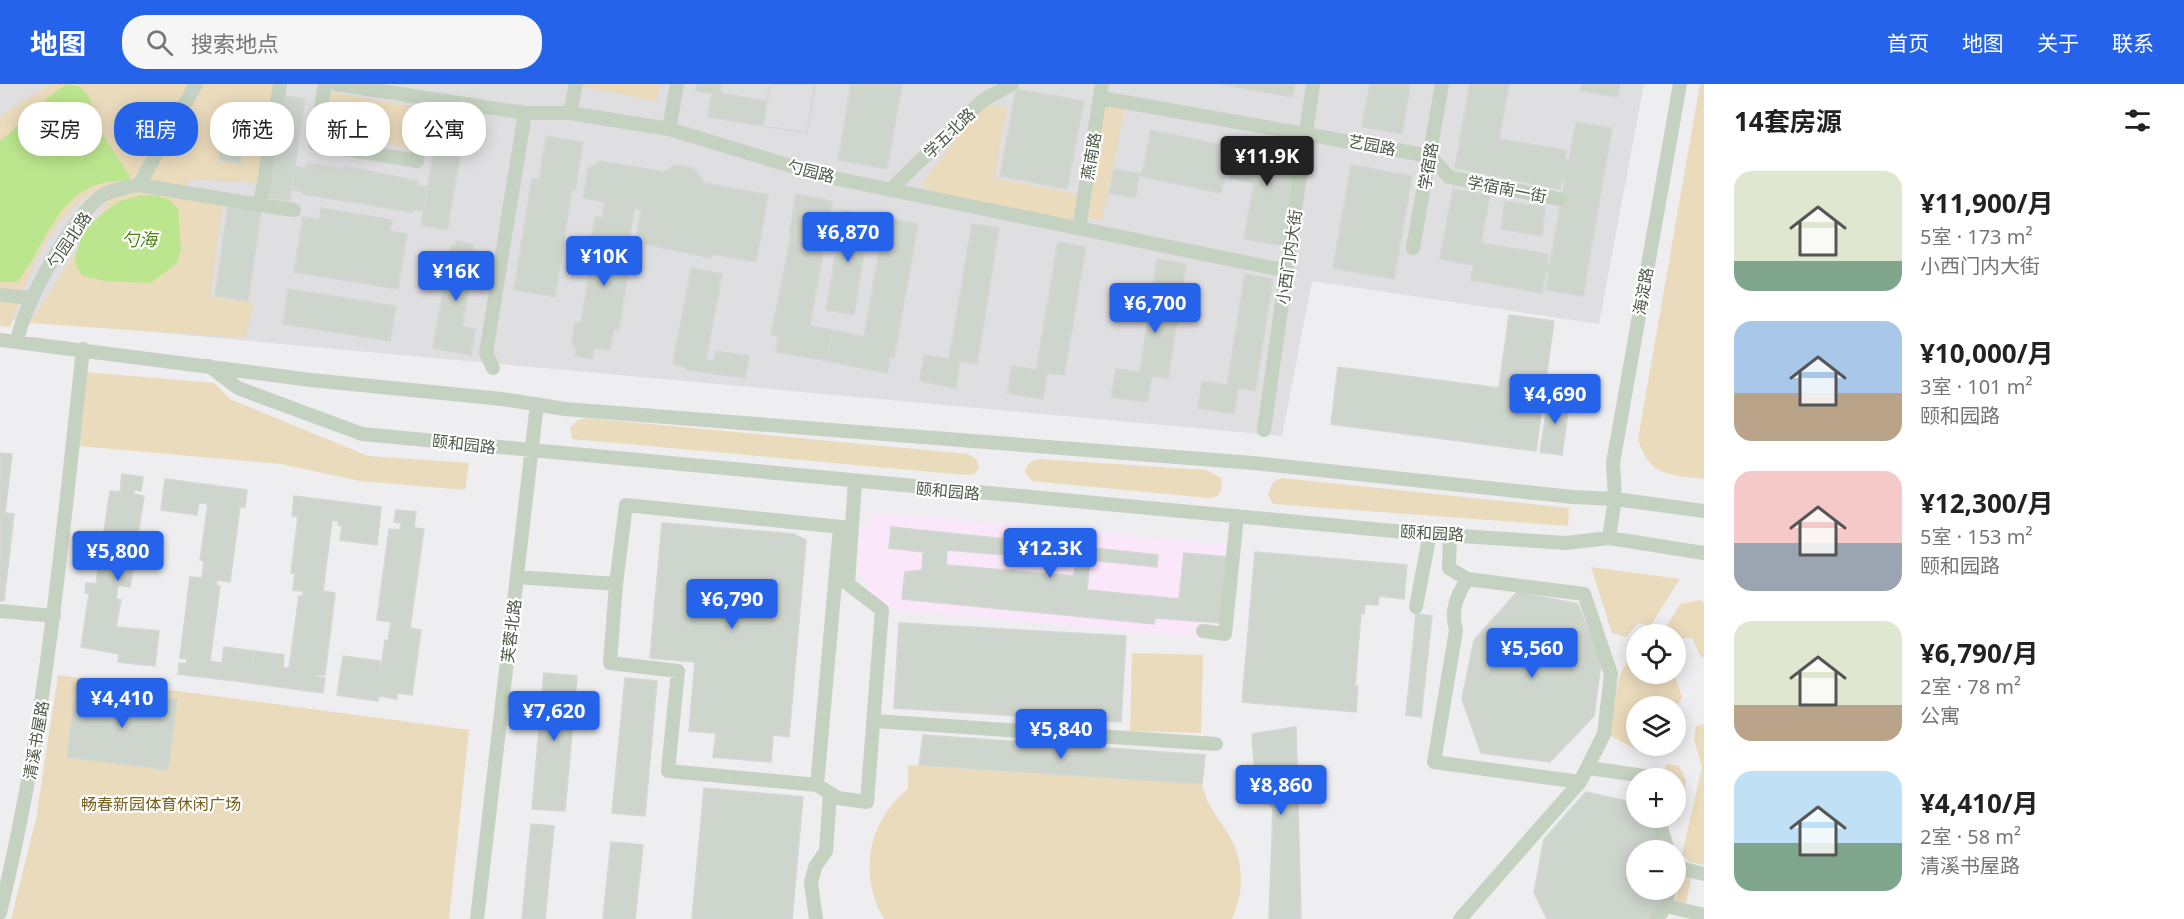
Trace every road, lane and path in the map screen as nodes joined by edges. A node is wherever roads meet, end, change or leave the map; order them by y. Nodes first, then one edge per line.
1 (196, 84) edge
2 (280, 84) edge
3 (325, 84) edge
4 (335, 84) edge
5 (576, 84) edge
6 (677, 84) edge
7 (1012, 84) edge
8 (1313, 84) edge
9 (1442, 84) edge
10 (1680, 84) edge
11 (1101, 91) edge
12 (428, 99) junction
13 (570, 112) junction
14 (525, 113) junction
15 (669, 129) junction
16 (1306, 132) junction
17 (1430, 156) junction
18 (139, 185) junction
19 (891, 189) junction
20 (1559, 199) dead end
21 (260, 205) junction
22 (294, 210) dead end
23 (1079, 228) junction
24 (1413, 248) dead end
25 (1287, 271) junction
26 (0, 294) edge
27 (32, 298) junction
28 (18, 335) junction
29 (0, 340) edge
30 (83, 349) junction
31 (207, 365) junction
32 (493, 368) dead end
33 (537, 405) junction
34 (1264, 430) dead end
35 (531, 451) junction
36 (855, 482) junction
37 (1615, 498) junction
38 (1704, 511) edge
39 (1237, 516) junction
40 (845, 528) junction
41 (1430, 533) junction
42 (1450, 534) junction
43 (1609, 538) junction
44 (1704, 553) edge
45 (517, 577) junction
46 (1467, 579) junction
47 (616, 584) junction
48 (1416, 607) dead end
49 (0, 611) edge
50 (54, 616) junction
51 (1203, 631) dead end
52 (875, 721) junction
53 (1216, 744) dead end
54 (1589, 768) junction
55 (1626, 773) edge
56 (1580, 782) junction
57 (817, 785) junction
58 (830, 793) junction
59 (1686, 870) edge
60 (1704, 874) edge
61 (1667, 900) edge
62 (1666, 906) junction
63 (0, 913) edge
64 (1704, 915) edge
65 (477, 919) edge
66 (816, 919) edge
67 (1460, 919) edge
68 (1657, 919) edge

1 - 18 street
2 - 21 street
3 - 12 street
4 - 12 street, 勺园路
5 - 13 street
6 - 15 street
7 - 19 street, 学五北路
8 - 16 street, 小西门内大街
9 - 17 street, 学宿路
10 - 37 street, 海淀路
11 - 16 street, 艺园路
11 - 23 street, 燕南路
12 - 14 street, 勺园路
13 - 14 street, 勺园路
13 - 15 street, 勺园路
14 - 32 street
15 - 19 street, 勺园路
16 - 17 street, 艺园路
16 - 25 street, 小西门内大街
17 - 20 street, 学宿南一街
17 - 24 street, 学宿路
18 - 21 street
18 - 27 street, 勺园北路
19 - 23 street, 勺园路
21 - 22 street
23 - 25 street, 勺园路
25 - 34 street, 小西门内大街
26 - 27 street
27 - 28 street, 勺园北路
28 - 29 street, 颐和园路
28 - 30 street, 颐和园路
30 - 31 street, 颐和园路
30 - 50 street, 清溪书屋路
31 - 33 street, 颐和园路
31 - 35 street, 颐和园路
33 - 35 street, 芙蓉北路
33 - 37 street, 颐和园路
35 - 36 street, 颐和园路
35 - 45 street, 芙蓉北路
36 - 39 street, 颐和园路
36 - 40 street
37 - 38 street, 颐和园路
37 - 43 street, 海淀路
39 - 41 street, 颐和园路
39 - 51 street
40 - 47 street
40 - 52 street
40 - 57 street
41 - 42 street, 颐和园路
41 - 48 street
42 - 43 street, 颐和园路
42 - 46 street
43 - 44 street, 颐和园路
45 - 47 street
45 - 65 street, 芙蓉北路
46 - 54 street
46 - 56 street
47 - 57 street
49 - 50 street
50 - 63 street, 清溪书屋路
52 - 53 street
52 - 58 street
54 - 55 street
54 - 56 street
56 - 67 street
57 - 58 street
58 - 66 street
59 - 60 street
61 - 62 street
62 - 64 street
62 - 68 street

